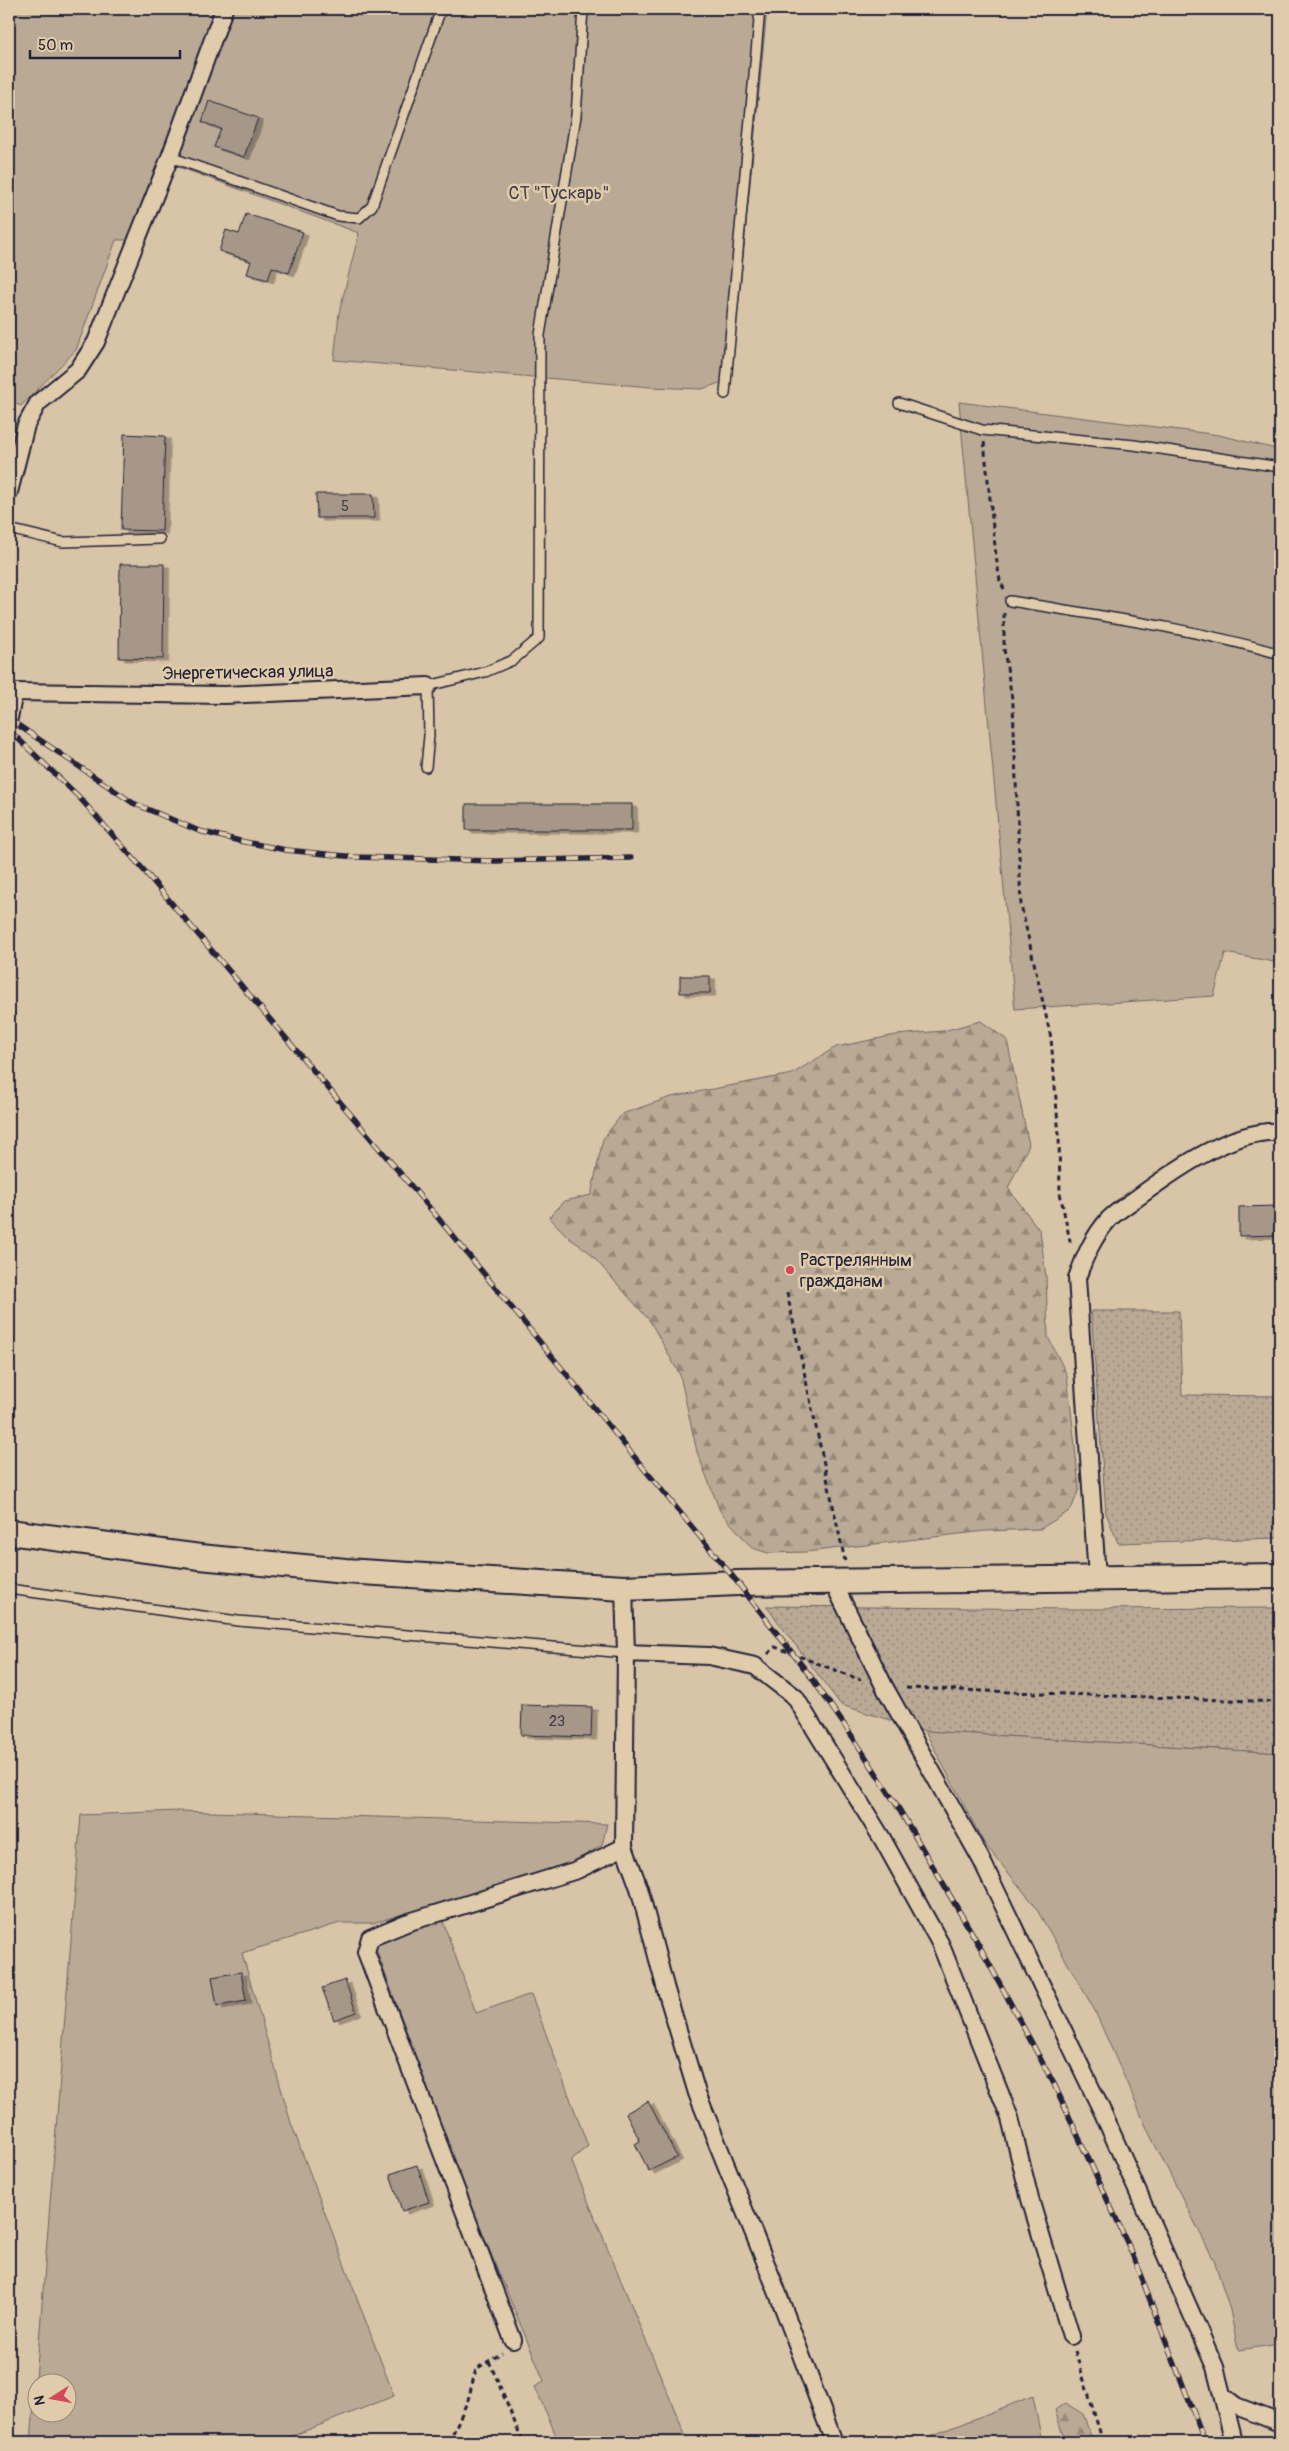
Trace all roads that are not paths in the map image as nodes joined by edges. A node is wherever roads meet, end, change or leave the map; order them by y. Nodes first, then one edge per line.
1 (224, 9) edge
2 (441, 9) edge
3 (583, 9) edge
4 (760, 9) edge
5 (170, 157) junction
6 (725, 394) dead end
7 (899, 403) dead end
8 (1280, 467) edge
9 (9, 492) edge
10 (9, 529) edge
11 (160, 540) dead end
12 (1010, 601) road end
13 (1280, 654) edge
14 (428, 686) junction
15 (11, 689) edge
16 (9, 718) edge
17 (426, 767) dead end
18 (1280, 1132) edge
19 (9, 1532) edge
20 (1280, 1576) edge
21 (1097, 1578) junction
22 (841, 1582) junction
23 (624, 1588) junction
24 (9, 1589) edge
25 (626, 1653) junction
26 (624, 1847) junction
27 (1071, 2336) road end
28 (513, 2340) road end
29 (1223, 2396) junction
30 (1280, 2423) edge
31 (834, 2442) edge
32 (1234, 2442) edge

1 - 5 street
2 - 5 lane
3 - 14 lane
4 - 6 lane
5 - 9 street
7 - 8 lane
10 - 11 lane
12 - 13 lane
14 - 15 street, Энергетическая улица
14 - 17 lane
15 - 16 street, Энергетическая улица
18 - 21 street
19 - 23 main road
20 - 21 main road
21 - 22 main road
22 - 23 main road
22 - 29 street
23 - 25 street
24 - 25 lane
25 - 26 street
25 - 27 street
26 - 28 street
26 - 31 street
29 - 30 street
29 - 32 street

